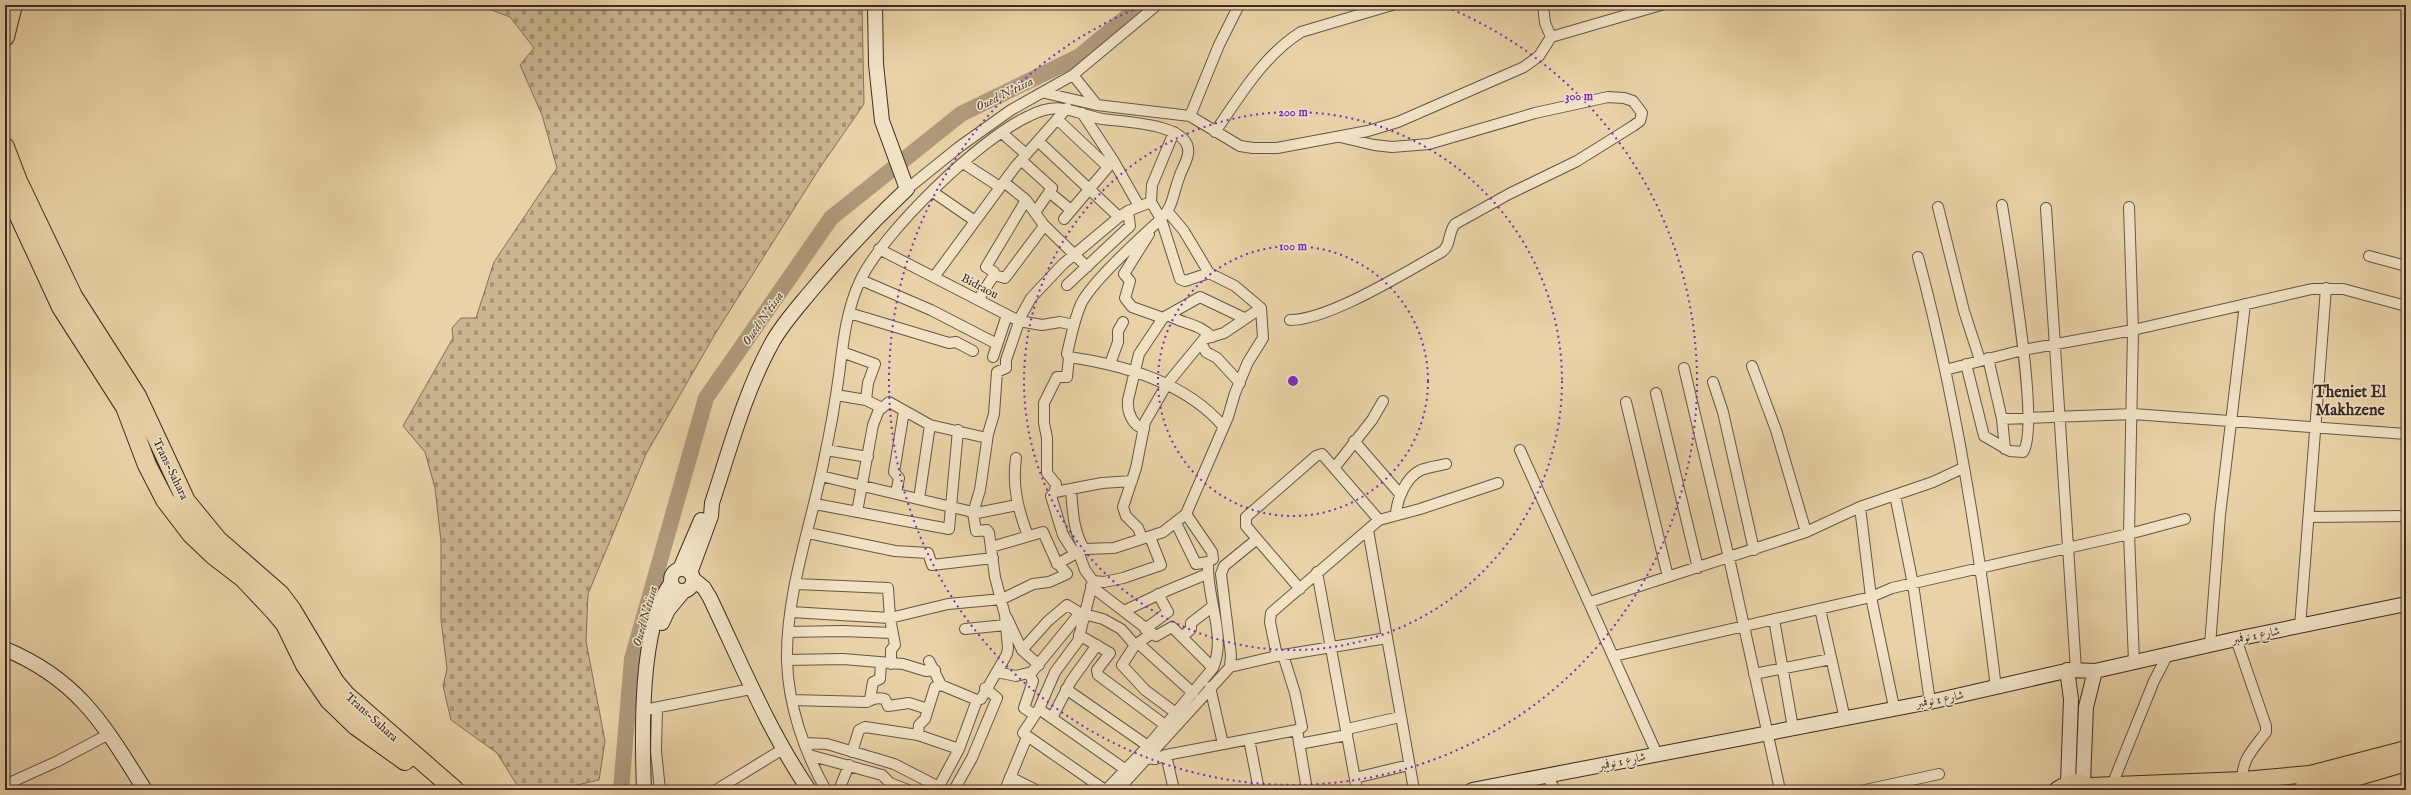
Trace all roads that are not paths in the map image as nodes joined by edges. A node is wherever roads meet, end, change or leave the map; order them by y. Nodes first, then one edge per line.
1 (13, 5) edge
2 (875, 5) edge
3 (1157, 5) edge
4 (1239, 5) edge
5 (1392, 5) edge
6 (1543, 5) edge
7 (1661, 5) edge
8 (5, 37) edge
9 (1551, 37) junction
10 (1073, 75) junction
11 (1045, 93) junction
12 (1098, 105) junction
13 (1067, 108) junction
14 (1082, 113) junction
15 (1190, 116) junction
16 (1057, 119) junction
17 (1174, 132) junction
18 (1215, 132) junction
19 (1002, 133) junction
20 (1340, 137) junction
21 (1038, 141) junction
22 (5, 147) edge
23 (1024, 157) junction
24 (963, 163) junction
25 (1002, 185) junction
26 (5, 186) edge
27 (1089, 188) junction
28 (907, 189) junction
29 (933, 192) junction
30 (1049, 192) junction
31 (1026, 200) junction
32 (1151, 202) junction
33 (2002, 205) dead end
34 (1139, 206) junction
35 (2129, 206) dead end
36 (1938, 207) dead end
37 (2046, 208) dead end
38 (1071, 210) junction
39 (1036, 211) junction
40 (1128, 211) junction
41 (1165, 216) junction
42 (1120, 217) junction
43 (1064, 219) dead end
44 (975, 221) junction
45 (1044, 226) junction
46 (1149, 230) junction
47 (879, 249) junction
48 (1074, 254) junction
49 (2369, 256) dead end
50 (1918, 257) dead end
51 (2406, 266) edge
52 (1087, 267) junction
53 (1209, 273) junction
54 (994, 275) junction
55 (934, 277) junction
56 (861, 280) junction
57 (1067, 285) dead end
58 (2326, 288) junction
59 (978, 300) junction
60 (2245, 304) junction
61 (2406, 306) edge
62 (1261, 308) junction
63 (849, 313) junction
64 (1007, 315) junction
65 (1166, 316) junction
66 (1244, 318) junction
67 (1290, 320) dead end
68 (1019, 321) junction
69 (1122, 322) dead end
70 (1074, 325) junction
71 (2133, 330) junction
72 (1212, 337) junction
73 (998, 344) junction
74 (1201, 344) junction
75 (2056, 344) junction
76 (2023, 350) junction
77 (973, 351) dead end
78 (842, 352) junction
79 (993, 357) dead end
80 (1069, 357) junction
81 (1984, 359) junction
82 (1110, 364) junction
83 (1966, 364) junction
84 (1752, 366) dead end
85 (1684, 368) dead end
86 (1945, 370) junction
87 (1136, 373) junction
88 (1240, 382) junction
89 (1713, 382) dead end
90 (1167, 384) junction
91 (1656, 393) dead end
92 (836, 395) junction
93 (866, 400) junction
94 (1383, 401) dead end
95 (1626, 402) dead end
96 (880, 407) junction
97 (904, 411) junction
98 (2133, 414) junction
99 (2060, 416) junction
100 (2030, 417) junction
101 (2002, 419) junction
102 (2231, 421) junction
103 (930, 426) junction
104 (1223, 426) junction
105 (2316, 427) junction
106 (1144, 429) junction
107 (958, 430) junction
108 (2406, 434) edge
109 (987, 438) junction
110 (1354, 441) junction
111 (2005, 449) junction
112 (826, 450) junction
113 (1520, 450) dead end
114 (868, 458) junction
115 (1016, 458) dead end
116 (1446, 464) dead end
117 (1335, 467) junction
118 (1963, 468) junction
119 (821, 476) junction
120 (1132, 481) junction
121 (1498, 483) dead end
122 (862, 485) junction
123 (1071, 490) junction
124 (1055, 492) junction
125 (896, 493) junction
126 (1400, 494) junction
127 (1895, 495) junction
128 (919, 499) junction
129 (815, 504) junction
130 (1017, 505) junction
131 (951, 506) junction
132 (1860, 507) junction
133 (857, 512) junction
134 (973, 513) junction
135 (1186, 514) junction
136 (1396, 514) junction
137 (2406, 516) edge
138 (2309, 517) junction
139 (2185, 519) dead end
140 (1379, 520) junction
141 (1176, 524) junction
142 (1368, 530) junction
143 (1806, 532) junction
144 (808, 534) junction
145 (2129, 534) junction
146 (1028, 536) junction
147 (1146, 538) junction
148 (1257, 539) junction
149 (991, 547) junction
150 (2069, 548) junction
151 (1754, 550) junction
152 (1079, 552) junction
153 (993, 558) junction
154 (1729, 558) junction
155 (1208, 562) junction
156 (1057, 564) junction
157 (1698, 568) junction
158 (1982, 569) junction
159 (1317, 572) junction
160 (1207, 574) junction
161 (1668, 577) junction
162 (687, 581) junction
163 (796, 584) junction
164 (1092, 584) junction
165 (1912, 584) junction
166 (1300, 589) junction
167 (1158, 594) junction
168 (1871, 597) junction
169 (1002, 599) junction
170 (1590, 602) junction
171 (2406, 604) edge
172 (1213, 606) junction
173 (1820, 609) junction
174 (1124, 611) junction
175 (790, 612) junction
176 (1082, 614) junction
177 (890, 618) junction
178 (1006, 620) junction
179 (1774, 620) junction
180 (1744, 626) junction
181 (2300, 627) junction
182 (965, 629) dead end
183 (1148, 631) junction
184 (788, 632) junction
185 (892, 634) junction
186 (1079, 635) junction
187 (1182, 636) junction
188 (1387, 638) junction
189 (2236, 639) junction
190 (1137, 644) junction
191 (1097, 645) junction
192 (2210, 645) junction
193 (1330, 647) junction
194 (5, 649) edge
195 (1022, 650) junction
196 (649, 653) junction
197 (2168, 654) junction
198 (1280, 656) junction
199 (1614, 656) junction
200 (1831, 659) junction
201 (787, 660) junction
202 (929, 661) dead end
203 (2134, 662) junction
204 (881, 664) junction
205 (892, 664) junction
206 (1039, 665) junction
207 (1230, 667) junction
208 (1213, 668) junction
209 (934, 670) junction
210 (1783, 670) junction
211 (2071, 670) junction
212 (2096, 671) junction
213 (997, 672) junction
214 (1029, 674) junction
215 (1754, 674) junction
216 (941, 684) junction
217 (1210, 687) junction
218 (985, 688) junction
219 (1996, 688) junction
220 (751, 689) junction
221 (1066, 689) junction
222 (2070, 690) junction
223 (2089, 690) junction
224 (1194, 693) junction
225 (870, 699) junction
226 (792, 700) junction
227 (977, 700) junction
228 (1930, 702) junction
229 (1894, 708) junction
230 (650, 709) junction
231 (928, 709) junction
232 (1037, 712) junction
233 (1176, 713) junction
234 (1400, 717) junction
235 (1052, 718) junction
236 (1845, 719) junction
237 (1165, 725) junction
238 (1793, 728) junction
239 (1297, 730) junction
240 (1347, 732) junction
241 (1767, 733) junction
242 (109, 734) junction
243 (918, 735) junction
244 (1028, 737) junction
245 (1249, 739) junction
246 (804, 743) junction
247 (1223, 744) junction
248 (1299, 744) junction
249 (1148, 746) junction
250 (783, 749) junction
251 (959, 749) junction
252 (2406, 750) edge
253 (852, 752) junction
254 (1657, 754) junction
255 (809, 755) junction
256 (1166, 755) junction
257 (1147, 758) junction
258 (2406, 763) edge
259 (849, 765) junction
260 (1409, 765) junction
261 (1126, 770) junction
262 (1939, 774) dead end
263 (1547, 776) junction
264 (1010, 777) junction
265 (1355, 778) junction
266 (2243, 780) junction
267 (5, 785) edge
268 (2112, 785) junction
269 (2073, 787) edge
270 (938, 788) edge
271 (1121, 788) edge
272 (145, 790) edge
273 (438, 790) edge
274 (455, 790) edge
275 (644, 790) edge
276 (660, 790) edge
277 (716, 790) edge
278 (809, 790) edge
279 (826, 790) edge
280 (839, 790) edge
281 (908, 790) edge
282 (954, 790) edge
283 (1005, 790) edge
284 (1036, 790) edge
285 (1106, 790) edge
286 (1174, 790) edge
287 (1259, 790) edge
288 (1307, 790) edge
289 (1357, 790) edge
290 (1414, 790) edge
291 (1472, 790) edge
292 (1555, 790) edge
293 (1780, 790) edge
294 (1864, 790) edge
295 (2301, 790) edge

1 - 8 highway
2 - 28 main road
3 - 10 street
4 - 15 street
5 - 18 street
6 - 9 street
7 - 9 street
9 - 20 street
10 - 11 street
10 - 12 street
11 - 12 street
11 - 28 street
12 - 15 street
13 - 14 street
13 - 16 street
13 - 19 street
14 - 17 street
14 - 34 street
15 - 18 street
16 - 21 street
16 - 27 street
17 - 32 street
17 - 41 street
18 - 20 street
19 - 23 street
19 - 24 street
20 - 67 street
21 - 23 street
21 - 27 street
22 - 274 highway, Trans-Sahara
23 - 25 street
23 - 30 street
24 - 25 street
24 - 29 street
25 - 31 street
25 - 44 street
26 - 273 highway, Trans-Sahara
27 - 38 street
27 - 42 street
28 - 162 main road
29 - 44 street
29 - 47 street
30 - 38 street
30 - 39 street
31 - 39 street
31 - 54 street
32 - 34 street
32 - 41 street
33 - 76 street
34 - 40 street
35 - 71 street
36 - 81 street
37 - 75 street
38 - 43 street
39 - 45 street
40 - 42 street
40 - 52 street
41 - 46 street
41 - 53 street
41 - 53 street
42 - 48 street
44 - 55 street
45 - 48 street
45 - 54 street
46 - 65 street
46 - 70 street
47 - 55 street, Bidraou
47 - 56 street
48 - 52 street
48 - 68 street
49 - 51 street
50 - 86 street
52 - 57 street
53 - 62 street
54 - 59 street
55 - 59 street, Bidraou
56 - 63 street
56 - 73 street
58 - 60 street
58 - 61 street
58 - 105 street
59 - 64 street, Bidraou
60 - 71 street
60 - 102 street
62 - 66 street
62 - 88 street
63 - 77 street
63 - 78 street
64 - 68 street, Bidraou
64 - 73 street
65 - 66 street
65 - 72 street
65 - 87 street
66 - 72 street
68 - 70 street, Bidraou
68 - 109 street
69 - 82 street
70 - 80 street
71 - 75 street
71 - 98 street
72 - 74 street
73 - 79 street
74 - 88 street
74 - 90 street
75 - 76 street
75 - 99 street
76 - 81 street
76 - 100 street
78 - 92 street
78 - 93 street
80 - 82 street
80 - 124 street
81 - 83 street
81 - 101 street
82 - 87 street
83 - 86 street
83 - 111 street
84 - 143 street
85 - 154 street
86 - 118 street
87 - 90 street
87 - 106 street
88 - 104 street
89 - 151 street
90 - 104 street
90 - 106 street
91 - 157 street
92 - 93 street
92 - 112 street
93 - 96 street
94 - 110 street
95 - 161 street
96 - 97 street
96 - 114 street
97 - 103 street
97 - 125 street
98 - 99 street
98 - 102 street
98 - 145 street
99 - 100 street
99 - 150 street
100 - 101 street
100 - 111 street
101 - 111 street
102 - 105 street
102 - 192 street
103 - 107 street
103 - 128 street
104 - 135 street
105 - 108 street
105 - 138 street
106 - 120 street
107 - 109 street
107 - 131 street
109 - 134 street
110 - 117 street
110 - 126 street
112 - 114 street
112 - 119 street
113 - 170 street
114 - 122 street
115 - 130 street
116 - 126 street
117 - 140 street
117 - 148 street
118 - 127 street
118 - 158 street
119 - 122 street
119 - 129 street
120 - 123 street
120 - 147 street
121 - 136 street
122 - 125 street
122 - 133 street
123 - 124 street
123 - 152 street
124 - 152 street
125 - 128 street
126 - 136 street
127 - 132 street
127 - 165 street
128 - 131 street
129 - 133 street
129 - 144 street
130 - 134 street
130 - 146 street
131 - 133 street
131 - 134 street
132 - 143 street
132 - 168 street
134 - 149 street
135 - 141 street
135 - 155 street
136 - 140 street
137 - 138 street
138 - 181 street
139 - 145 street
140 - 142 street
141 - 147 street
141 - 155 street
142 - 159 street
142 - 188 street
143 - 151 street
144 - 153 street
144 - 163 street
145 - 150 street
145 - 203 street
146 - 149 street
146 - 156 street
147 - 152 street
147 - 164 street
148 - 166 street
148 - 207 street
149 - 153 street
150 - 158 street
150 - 211 street
151 - 154 street
152 - 156 street
152 - 164 street
153 - 169 street
154 - 157 street
154 - 180 street
155 - 160 street
156 - 169 street
157 - 161 street
158 - 165 street
158 - 219 street
159 - 166 street
159 - 193 street
160 - 167 street
160 - 172 street
161 - 170 street
162 - 196 main road
162 - 196 main road
162 - 220 main road
163 - 175 street
163 - 177 street
164 - 174 street
164 - 176 street
165 - 168 street
165 - 228 street
166 - 198 street
167 - 174 street
167 - 183 street
168 - 173 street
168 - 229 street
169 - 177 street
169 - 178 street
170 - 199 street
171 - 181 main road, شارع 1 نوفمبر
172 - 187 street
172 - 208 street
173 - 179 street
173 - 200 street
174 - 183 street
175 - 177 street
175 - 184 street
176 - 186 street
176 - 190 street
176 - 195 street
176 - 206 street
177 - 185 street
178 - 182 street
178 - 195 street
178 - 213 street
179 - 180 street
179 - 210 street
180 - 199 street
180 - 215 street
181 - 189 main road, شارع 1 نوفمبر
183 - 187 street
183 - 190 street
184 - 185 street
184 - 201 street
185 - 205 street
186 - 191 street
186 - 232 street
187 - 208 street
188 - 193 street
188 - 234 street
189 - 192 main road, شارع 1 نوفمبر
189 - 266 street
190 - 224 street
190 - 233 street
191 - 221 street
191 - 237 street
192 - 197 main road, شارع 1 نوفمبر
193 - 198 street
193 - 240 street
194 - 242 main road
195 - 206 street
196 - 230 main road
197 - 203 main road, شارع 1 نوفمبر
197 - 268 street
198 - 207 street
198 - 239 street
199 - 254 street
200 - 210 street
200 - 236 street
201 - 204 street
201 - 226 street
202 - 209 street
203 - 212 main road, شارع 1 نوفمبر
204 - 205 street
204 - 225 street
205 - 209 street
206 - 214 street
207 - 217 street
208 - 224 street
209 - 216 street
210 - 215 street
210 - 238 street
211 - 212 main road, شارع 1 نوفمبر
211 - 219 main road, شارع 1 نوفمبر
211 - 222 main road
212 - 223 main road
213 - 214 street
213 - 218 street
214 - 232 street
215 - 241 street
216 - 227 street
216 - 231 street
217 - 247 street
217 - 257 street
218 - 227 street
218 - 282 street
219 - 228 main road, شارع 1 نوفمبر
220 - 230 street
220 - 250 main road
221 - 235 street
221 - 249 street
222 - 223 main road
222 - 269 main road
223 - 269 main road
224 - 233 street
225 - 226 street
225 - 231 street
226 - 246 street
227 - 251 street
228 - 229 main road, شارع 1 نوفمبر
229 - 236 main road, شارع 1 نوفمبر
230 - 275 main road
230 - 276 street
231 - 243 street
232 - 235 street
232 - 244 street
233 - 237 street
234 - 240 street
234 - 260 street
235 - 261 street
236 - 238 main road, شارع 1 نوفمبر
237 - 249 street
238 - 241 main road, شارع 1 نوفمبر
239 - 245 street
239 - 248 street
240 - 248 street
240 - 265 street
241 - 254 main road, شارع 1 نوفمبر
241 - 293 street
242 - 267 street
242 - 272 main road
243 - 251 street
243 - 253 street
244 - 264 street
244 - 285 street
245 - 247 street
245 - 287 street
246 - 253 street
246 - 255 street
247 - 256 street
248 - 288 street
249 - 261 street
250 - 277 street
250 - 278 main road
251 - 270 street
252 - 266 main road
253 - 270 street
254 - 263 main road, شارع 1 نوفمبر
255 - 259 street
255 - 279 street
256 - 257 street
256 - 286 street
257 - 271 street
258 - 295 main road
259 - 280 street
259 - 281 street
260 - 265 street
260 - 290 street
261 - 285 street
262 - 294 street
263 - 291 main road, شارع 1 نوفمبر
263 - 292 street
264 - 283 street
264 - 284 street
265 - 289 street
266 - 268 main road
268 - 269 main road

